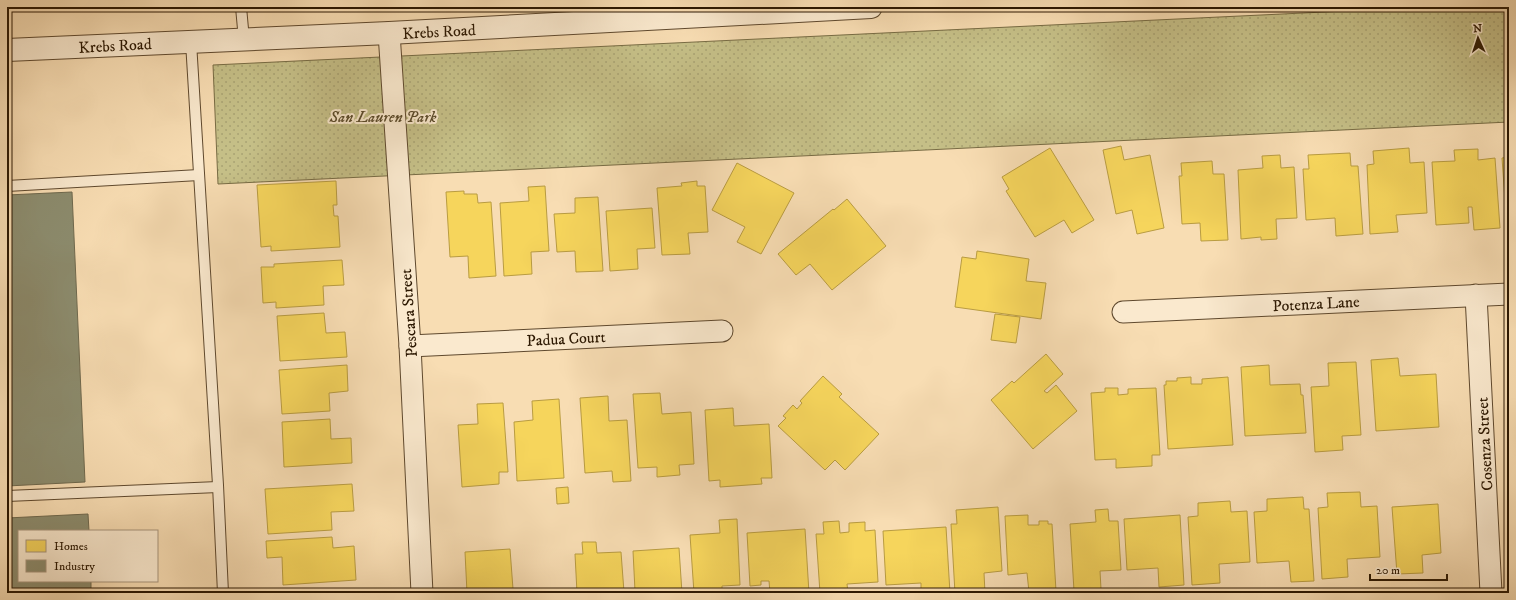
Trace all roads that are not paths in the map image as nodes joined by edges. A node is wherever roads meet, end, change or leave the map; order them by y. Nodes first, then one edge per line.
1 (241, 7) edge
2 (871, 7) edge
3 (628, 14) edge
4 (389, 33) junction
5 (244, 40) junction
6 (191, 42) junction
7 (7, 50) edge
8 (199, 175) junction
9 (7, 186) edge
10 (1509, 294) edge
11 (1476, 295) junction
12 (1122, 312) dead end
13 (722, 331) dead end
14 (410, 346) junction
15 (218, 487) junction
16 (7, 496) edge
17 (222, 593) edge
18 (422, 593) edge
19 (1491, 593) edge

1 - 5 lane
2 - 3 street, Krebs Road
3 - 4 street, Krebs Road
4 - 5 street, Krebs Road
4 - 14 street, Pescara Street
5 - 6 street, Krebs Road
6 - 7 street, Krebs Road
6 - 8 lane
8 - 9 lane
8 - 15 lane
10 - 11 street, Potenza Lane
11 - 12 street, Potenza Lane
11 - 19 street, Cosenza Street
13 - 14 street, Padua Court
14 - 18 street, Pescara Street
15 - 16 lane
15 - 17 lane

